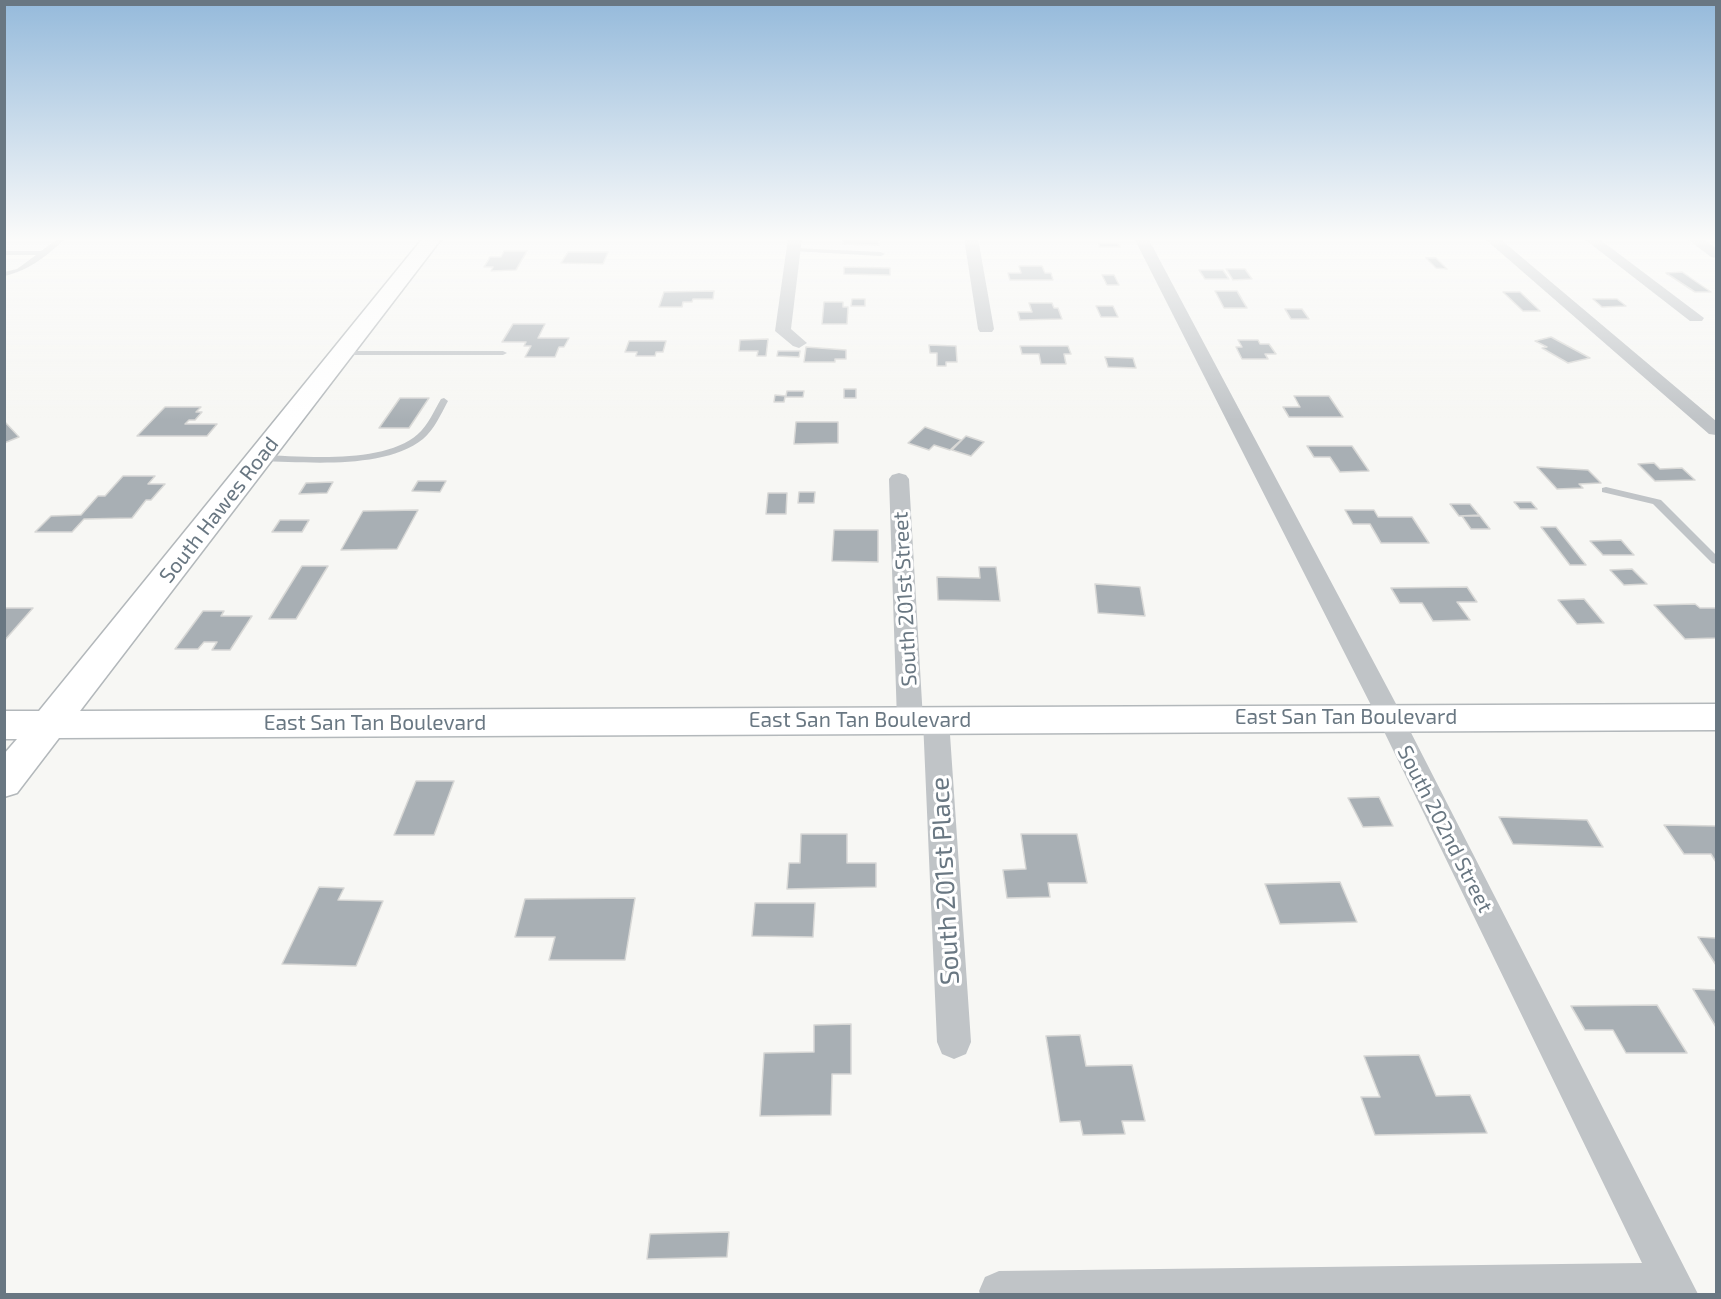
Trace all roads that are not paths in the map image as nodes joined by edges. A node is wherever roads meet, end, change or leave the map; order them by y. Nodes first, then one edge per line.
1 (386, 299) edge
2 (787, 299) edge
3 (981, 299) edge
4 (1173, 299) edge
5 (1562, 299) edge
6 (1670, 299) edge
7 (1696, 318) dead end
8 (986, 329) dead end
9 (799, 343) dead end
10 (343, 353) junction
11 (503, 353) dead end
12 (444, 401) dead end
13 (1716, 430) edge
14 (260, 459) junction
15 (898, 479) dead end
16 (1606, 490) dead end
17 (1716, 561) edge
18 (1390, 717) junction
19 (1716, 717) edge
20 (923, 720) junction
21 (4, 725) edge
22 (50, 725) junction
23 (4, 782) edge
24 (954, 1042) dead end
25 (1675, 1288) edge
26 (999, 1291) dead end

1 - 10 street, South Hawes Road
2 - 9 street
3 - 8 street
4 - 18 street, South 202nd Street
5 - 13 street
6 - 7 street
10 - 11 lane
10 - 14 street, South Hawes Road
12 - 14 lane
14 - 22 street, South Hawes Road
15 - 20 street, South 201st Street
16 - 17 lane
18 - 19 street, East San Tan Boulevard
18 - 20 street, East San Tan Boulevard
18 - 25 street, South 202nd Street
20 - 22 street, East San Tan Boulevard
20 - 24 street, South 201st Place
21 - 22 street, East San Tan Boulevard
22 - 23 street, South Hawes Road
25 - 26 street

